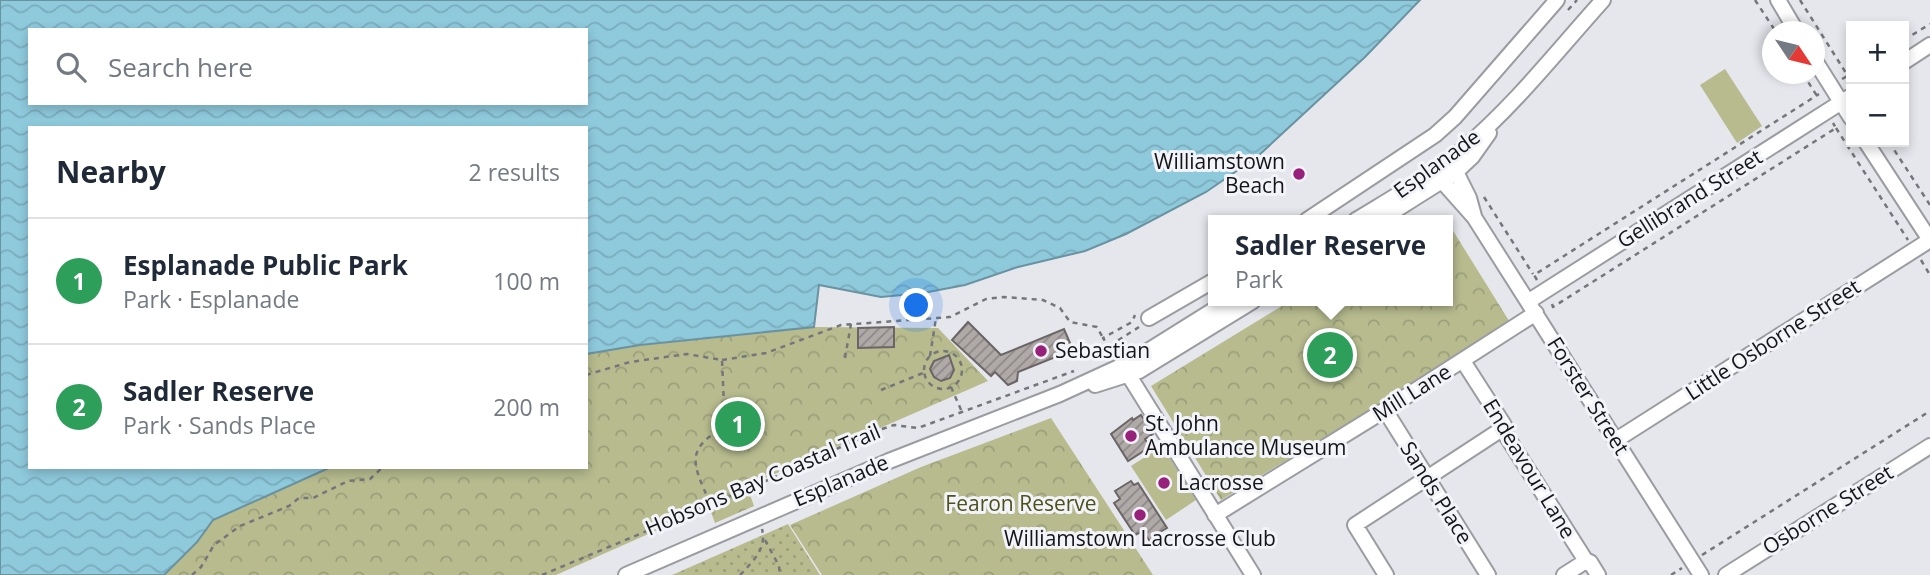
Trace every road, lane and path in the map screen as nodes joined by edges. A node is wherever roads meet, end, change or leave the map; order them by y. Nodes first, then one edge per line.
1 (1558, 0) edge
2 (1603, 0) edge
3 (1755, 0) edge
4 (1778, 0) edge
5 (1800, 0) edge
6 (1769, 21) edge
7 (1790, 21) edge
8 (1930, 24) edge
9 (1909, 37) edge
10 (1930, 45) edge
11 (1909, 59) edge
12 (1825, 72) edge
13 (1846, 73) edge
14 (1846, 100) edge
15 (1846, 121) edge
16 (1846, 144) edge
17 (1848, 147) edge
18 (1870, 147) edge
19 (1892, 147) edge
20 (1445, 175) junction
21 (1478, 187) dead end
22 (1930, 205) edge
23 (1315, 215) edge
24 (1366, 215) edge
25 (1387, 215) edge
26 (1930, 240) edge
27 (1914, 250) junction
28 (1534, 275) dead end
29 (1930, 275) edge
30 (1208, 284) edge
31 (1220, 306) edge
32 (1245, 306) edge
33 (1533, 307) junction
34 (1142, 317) junction
35 (936, 318) junction
36 (851, 324) junction
37 (1103, 338) junction
38 (1115, 348) junction
39 (929, 357) junction
40 (845, 358) dead end
41 (722, 359) junction
42 (1463, 361) junction
43 (1124, 365) junction
44 (1083, 368) dead end
45 (924, 373) junction
46 (588, 374) edge
47 (951, 387) junction
48 (881, 390) dead end
49 (724, 406) dead end
50 (1385, 410) junction
51 (1930, 411) edge
52 (962, 412) junction
53 (728, 425) dead end
54 (1502, 429) junction
55 (1616, 440) junction
56 (1930, 446) edge
57 (381, 469) edge
58 (1427, 478) junction
59 (710, 503) junction
60 (1215, 515) junction
61 (760, 516) junction
62 (765, 539) junction
63 (1586, 561) junction
64 (1692, 562) junction
65 (192, 575) edge
66 (542, 575) edge
67 (626, 575) edge
68 (740, 575) edge
69 (780, 575) edge
70 (1254, 575) edge
71 (1386, 575) edge
72 (1488, 575) edge
73 (1564, 575) edge
74 (1598, 575) edge
75 (1671, 575) edge
76 (1701, 575) edge
77 (1726, 575) edge

1 - 23 street
2 - 20 street, Esplanade
3 - 6 path
4 - 7 street
5 - 13 path
8 - 9 path
10 - 11 street
12 - 14 street
14 - 33 street, Gellibrand Street
15 - 16 path
17 - 27 path
18 - 26 street
19 - 22 path
20 - 24 street, Esplanade
20 - 25 street, Esplanade
20 - 33 street, Forster Street
21 - 28 path
26 - 27 street, Little Osborne Street
27 - 29 path
27 - 55 street, Little Osborne Street
30 - 34 street
31 - 43 street, Esplanade
32 - 43 street, Esplanade
33 - 42 street, Mill Lane
33 - 55 street, Forster Street
34 - 37 path
34 - 38 path
35 - 36 path
35 - 37 path
35 - 39 path
36 - 40 path
36 - 41 path
37 - 38 path
38 - 43 path
39 - 45 path
39 - 47 path
41 - 46 path
41 - 49 path
42 - 50 street, Mill Lane
42 - 54 street, Endeavour Lane
43 - 60 street
43 - 61 street, Esplanade
44 - 52 path, Hobsons Bay Coastal Trail
45 - 47 path
45 - 48 path
47 - 52 path
50 - 58 street, Sands Place
50 - 60 street, Mill Lane
51 - 64 path
52 - 59 path, Hobsons Bay Coastal Trail
53 - 59 path
54 - 58 street
54 - 63 street, Endeavour Lane
55 - 64 street, Forster Street
56 - 77 street, Osborne Street
57 - 65 path
58 - 71 street
58 - 72 street, Sands Place
59 - 66 path, Hobsons Bay Coastal Trail
60 - 70 street
61 - 62 path
61 - 67 street, Esplanade
62 - 68 path
62 - 69 path
63 - 73 street
63 - 74 street, Endeavour Lane
64 - 75 path
64 - 76 street, Forster Street

